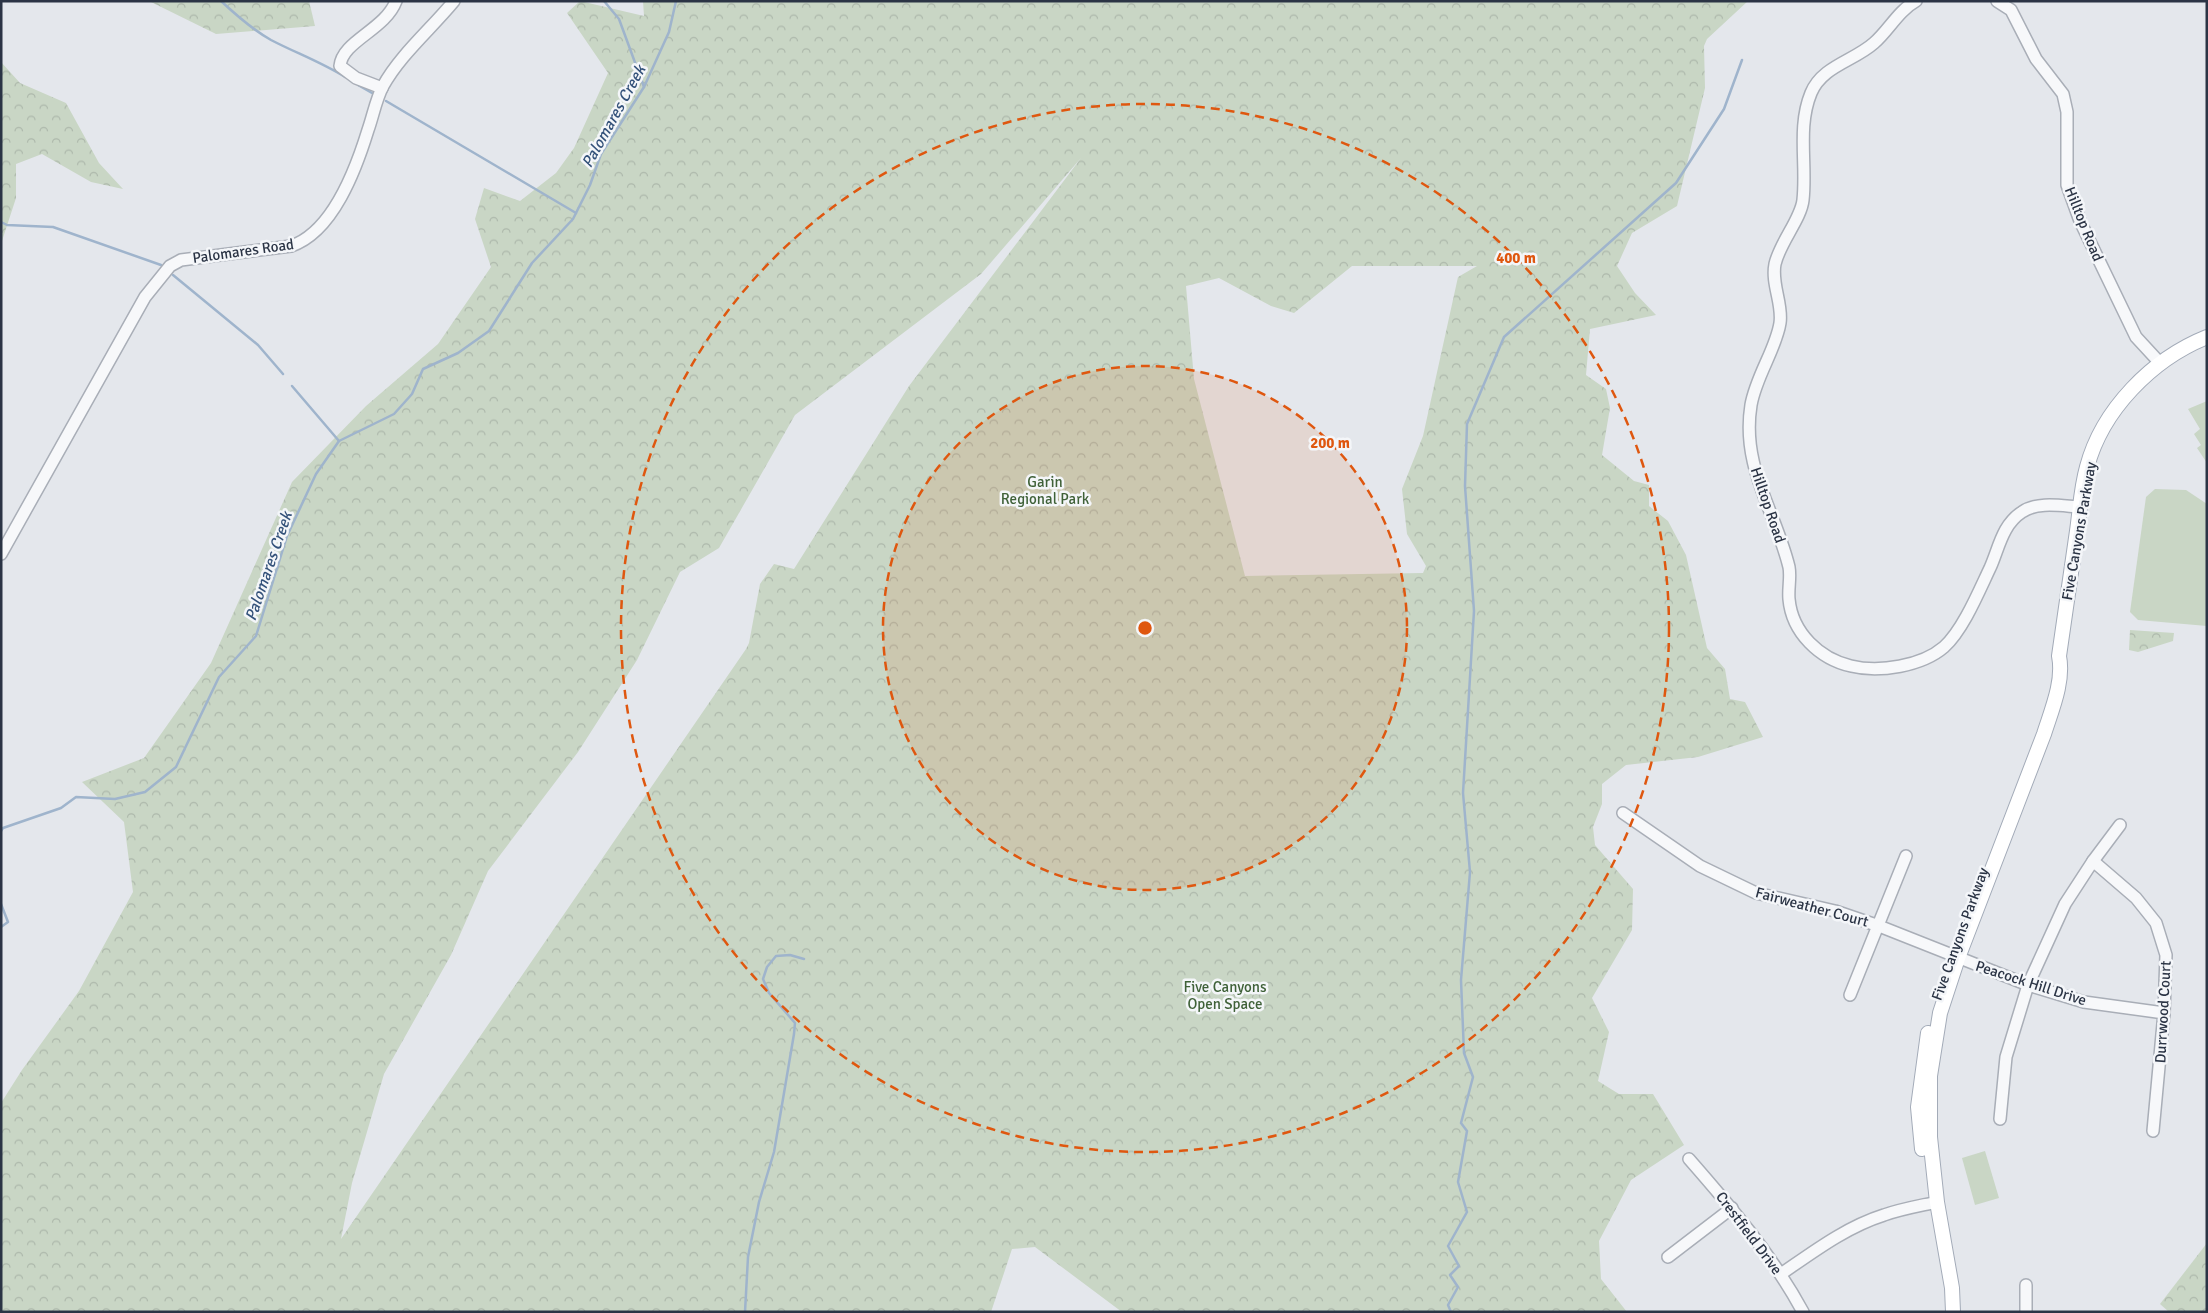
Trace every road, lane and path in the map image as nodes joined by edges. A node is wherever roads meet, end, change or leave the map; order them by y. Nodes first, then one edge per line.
1 (396, 1) edge
2 (454, 1) edge
3 (1916, 1) edge
4 (1997, 1) edge
5 (382, 88) junction
6 (2207, 337) edge
7 (2160, 363) junction
8 (2080, 507) junction
9 (1, 554) edge
10 (1623, 813) dead end
11 (2120, 825) dead end
12 (1906, 856) dead end
13 (2093, 861) junction
14 (1879, 926) junction
15 (1954, 956) junction
16 (2028, 985) junction
17 (1850, 995) dead end
18 (2164, 1013) junction
19 (2000, 1119) dead end
20 (2153, 1131) dead end
21 (1689, 1159) dead end
22 (1934, 1203) junction
23 (1732, 1208) junction
24 (1668, 1257) dead end
25 (1780, 1274) junction
26 (2026, 1285) dead end
27 (1803, 1312) edge
28 (1945, 1312) edge
29 (1953, 1312) edge
30 (2026, 1312) edge

1 - 5 street
2 - 5 street, Palomares Road
3 - 8 street, Hilltop Road
4 - 7 street, Hilltop Road
5 - 9 street, Palomares Road
6 - 7 main road, Five Canyons Parkway
7 - 8 main road, Five Canyons Parkway
8 - 15 main road, Five Canyons Parkway
10 - 14 street, Fairweather Court
11 - 13 street
12 - 14 street
13 - 16 street
13 - 18 street, Durrwood Court
14 - 15 street, Fairweather Court
14 - 17 street
15 - 16 street, Peacock Hill Drive
15 - 22 main road, Five Canyons Parkway
16 - 18 street, Peacock Hill Drive
16 - 19 street
18 - 20 street, Durrwood Court
21 - 23 street, Crestfield Drive
22 - 25 street
22 - 28 main road, Five Canyons Parkway
22 - 29 main road, Five Canyons Parkway
23 - 24 street
23 - 25 street, Crestfield Drive
25 - 27 street, Crestfield Drive
26 - 30 street

